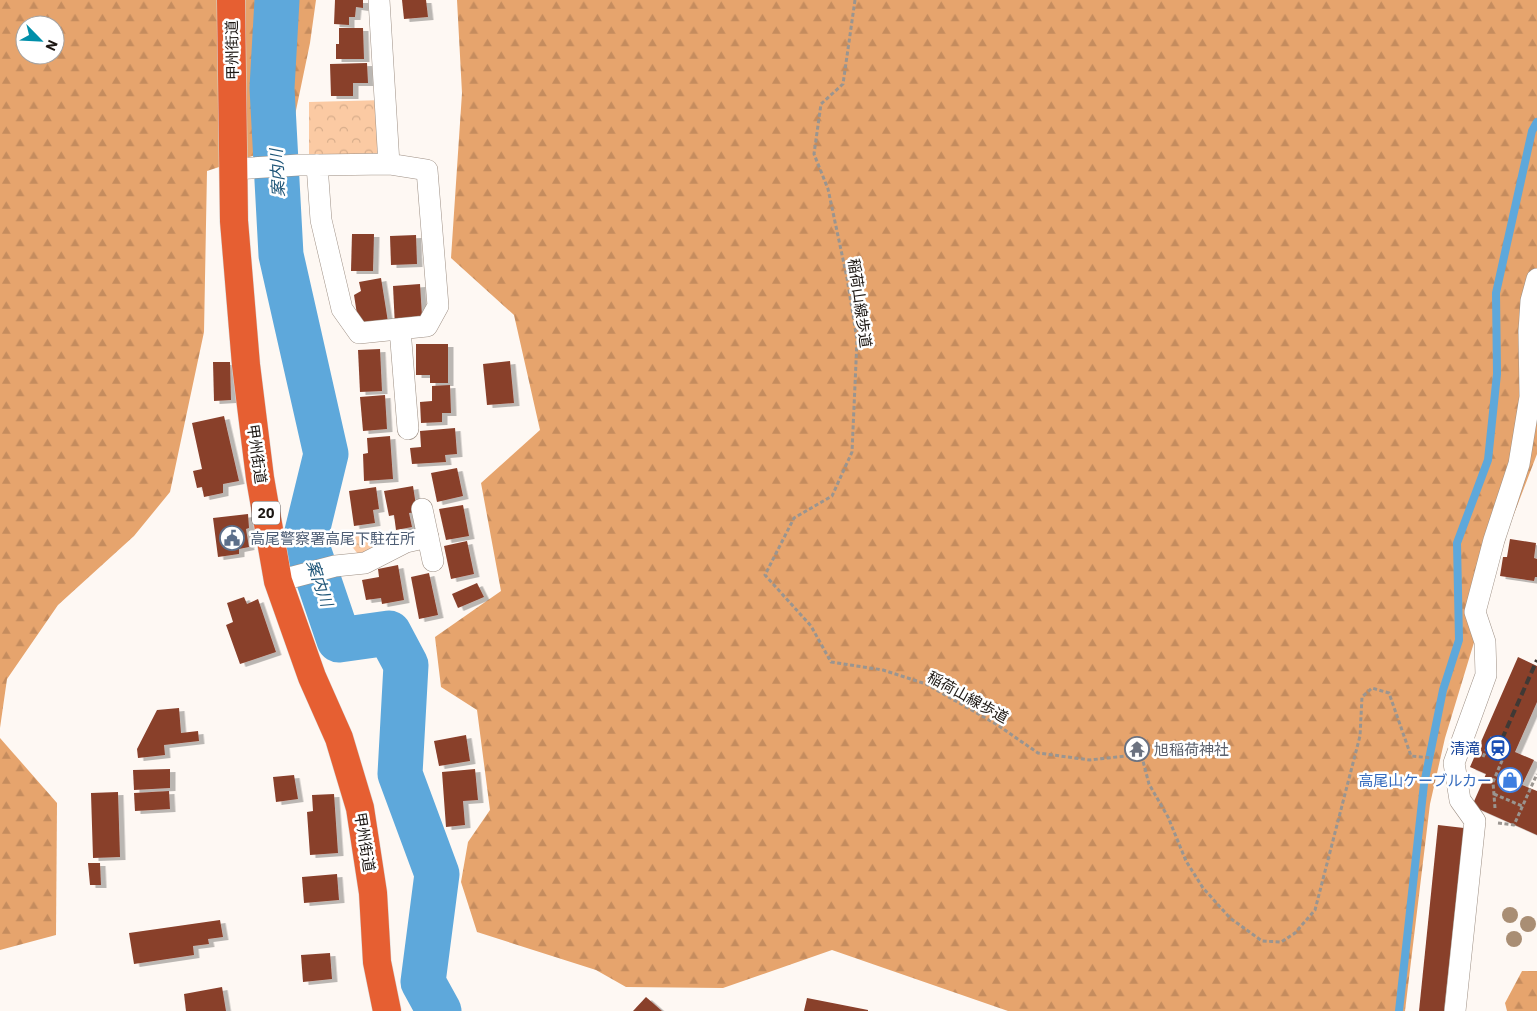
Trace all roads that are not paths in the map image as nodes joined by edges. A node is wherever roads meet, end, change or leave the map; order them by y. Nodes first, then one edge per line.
1 (231, 0) edge
2 (379, 0) edge
3 (389, 164) junction
4 (308, 165) junction
5 (245, 168) junction
6 (1537, 279) edge
7 (400, 329) junction
8 (408, 430) dead end
9 (422, 508) dead end
10 (428, 537) junction
11 (433, 561) dead end
12 (290, 578) junction
13 (387, 1011) edge
14 (1455, 1011) edge

1 - 5 highway, 甲州街道 / 20
2 - 3 street
3 - 4 street
3 - 7 street
4 - 5 street
4 - 7 street
5 - 12 highway, 甲州街道 / 20
6 - 14 street
7 - 8 street
9 - 10 street
10 - 11 street
10 - 12 street
12 - 13 highway, 甲州街道 / 20

